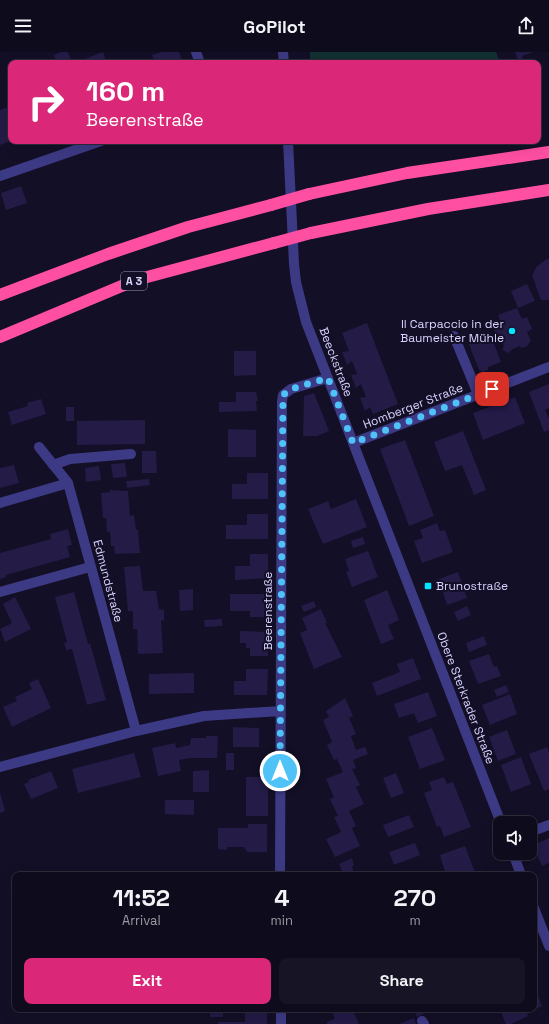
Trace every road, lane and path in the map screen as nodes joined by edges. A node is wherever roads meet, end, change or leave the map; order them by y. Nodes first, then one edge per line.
1 (92, 144) edge
2 (288, 144) edge
3 (549, 152) edge
4 (0, 176) edge
5 (549, 190) edge
6 (0, 295) edge
7 (454, 336) dead end
8 (0, 337) edge
9 (549, 366) edge
10 (328, 378) junction
11 (478, 394) junction
12 (353, 443) junction
13 (39, 448) dead end
14 (131, 454) dead end
15 (53, 465) junction
16 (68, 483) junction
17 (0, 503) edge
18 (90, 567) junction
19 (407, 582) joint
20 (0, 592) edge
21 (280, 711) junction
22 (136, 731) junction
23 (0, 767) edge
24 (498, 816) edge
25 (549, 825) edge
26 (537, 829) edge
27 (516, 860) edge
28 (280, 872) edge
29 (520, 872) edge
30 (537, 916) edge
31 (549, 946) edge
32 (280, 1012) edge
33 (280, 1024) edge

1 - 4 street
2 - 10 street, Beeckstraße
3 - 6 highway, bridge
5 - 8 highway, A 3, bridge
7 - 11 street
9 - 11 street, Homberger Straße
10 - 12 street, Beeckstraße
10 - 21 street, Beerenstraße
11 - 12 street, Homberger Straße
12 - 19 street, Beeckstraße
13 - 15 street, Edmundstraße
14 - 15 street
15 - 16 street, Edmundstraße
16 - 17 street
16 - 18 street, Edmundstraße
18 - 20 street
18 - 22 street, Edmundstraße
19 - 24 street, Obere Sterkrader Straße
21 - 22 street
21 - 28 street, Beerenstraße
22 - 23 street
25 - 26 street
27 - 29 street
30 - 31 street
32 - 33 street

